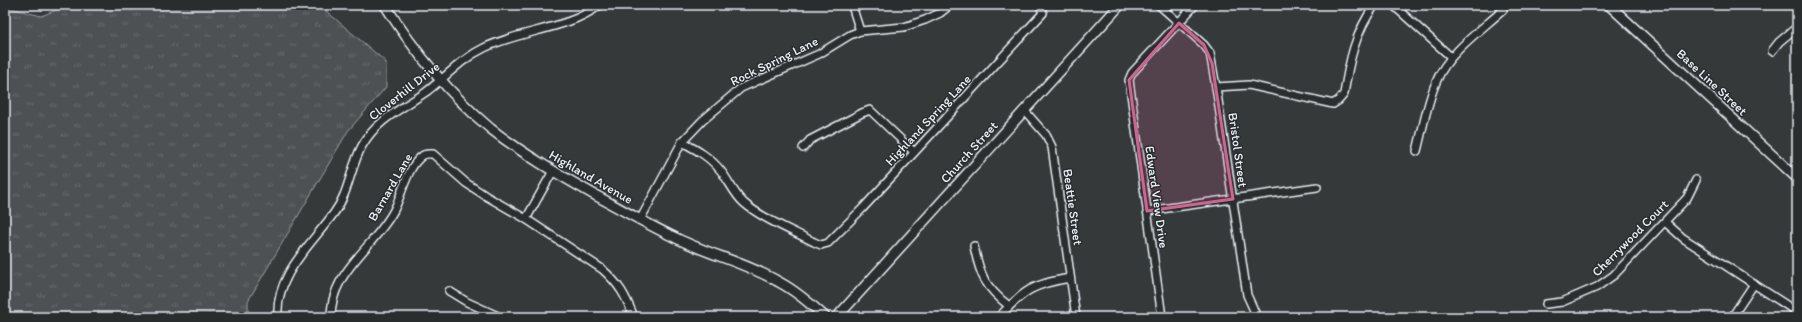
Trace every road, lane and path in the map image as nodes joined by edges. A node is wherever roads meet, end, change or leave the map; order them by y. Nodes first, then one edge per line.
1 (385, 5) edge
2 (600, 5) edge
3 (950, 5) edge
4 (1040, 5) edge
5 (1120, 5) edge
6 (1159, 5) edge
7 (1195, 5) edge
8 (1375, 5) edge
9 (1394, 5) edge
10 (1609, 5) edge
11 (852, 6) dead end
12 (1503, 10) dead end
13 (1179, 23) junction
14 (1797, 27) edge
15 (860, 31) junction
16 (1772, 51) dead end
17 (1451, 57) junction
18 (441, 80) junction
19 (1216, 87) junction
20 (1024, 110) junction
21 (682, 142) junction
22 (803, 148) dead end
23 (914, 152) junction
24 (1417, 152) dead end
25 (553, 172) junction
26 (1797, 178) edge
27 (1696, 180) dead end
28 (1316, 187) dead end
29 (1233, 199) junction
30 (1147, 211) junction
31 (526, 219) junction
32 (640, 220) junction
33 (1666, 222) junction
34 (974, 246) dead end
35 (1070, 278) junction
36 (1754, 284) junction
37 (450, 291) dead end
38 (1546, 304) dead end
39 (1009, 306) junction
40 (1797, 312) edge
41 (278, 317) edge
42 (331, 317) edge
43 (500, 317) edge
44 (634, 317) edge
45 (825, 317) edge
46 (838, 317) edge
47 (999, 317) edge
48 (1076, 317) edge
49 (1162, 317) edge
50 (1257, 317) edge
51 (1732, 317) edge

1 - 18 main road, Highland Avenue
2 - 18 street, Cloverhill Drive
3 - 15 street, Rock Spring Lane
4 - 23 street, Highland Spring Lane
5 - 20 main road, Church Street
6 - 13 street, Bristol Street
7 - 13 street
8 - 19 street
9 - 17 street
10 - 26 main road, Base Line Street
11 - 15 street
12 - 17 street
13 - 19 street, Bristol Street
13 - 30 street, Edward View Drive
14 - 16 street
15 - 21 street, Rock Spring Lane
17 - 24 street
18 - 25 main road, Highland Avenue
18 - 41 street, Cloverhill Drive
19 - 29 street, Bristol Street
20 - 35 street, Beattie Street
20 - 46 main road, Church Street
21 - 23 street, Highland Spring Lane
21 - 32 street, Rock Spring Lane
22 - 23 street
25 - 31 street
25 - 32 main road, Highland Avenue
27 - 33 street, Cherrywood Court
28 - 29 street
29 - 30 street
29 - 50 street, Bristol Street
30 - 49 street, Edward View Drive
31 - 42 street, Barnard Lane
31 - 44 street
32 - 45 main road, Highland Avenue
33 - 36 street
33 - 38 street, Cherrywood Court
34 - 39 street
35 - 39 street
35 - 48 street, Beattie Street
36 - 40 street
36 - 51 street
37 - 43 street
39 - 47 street

